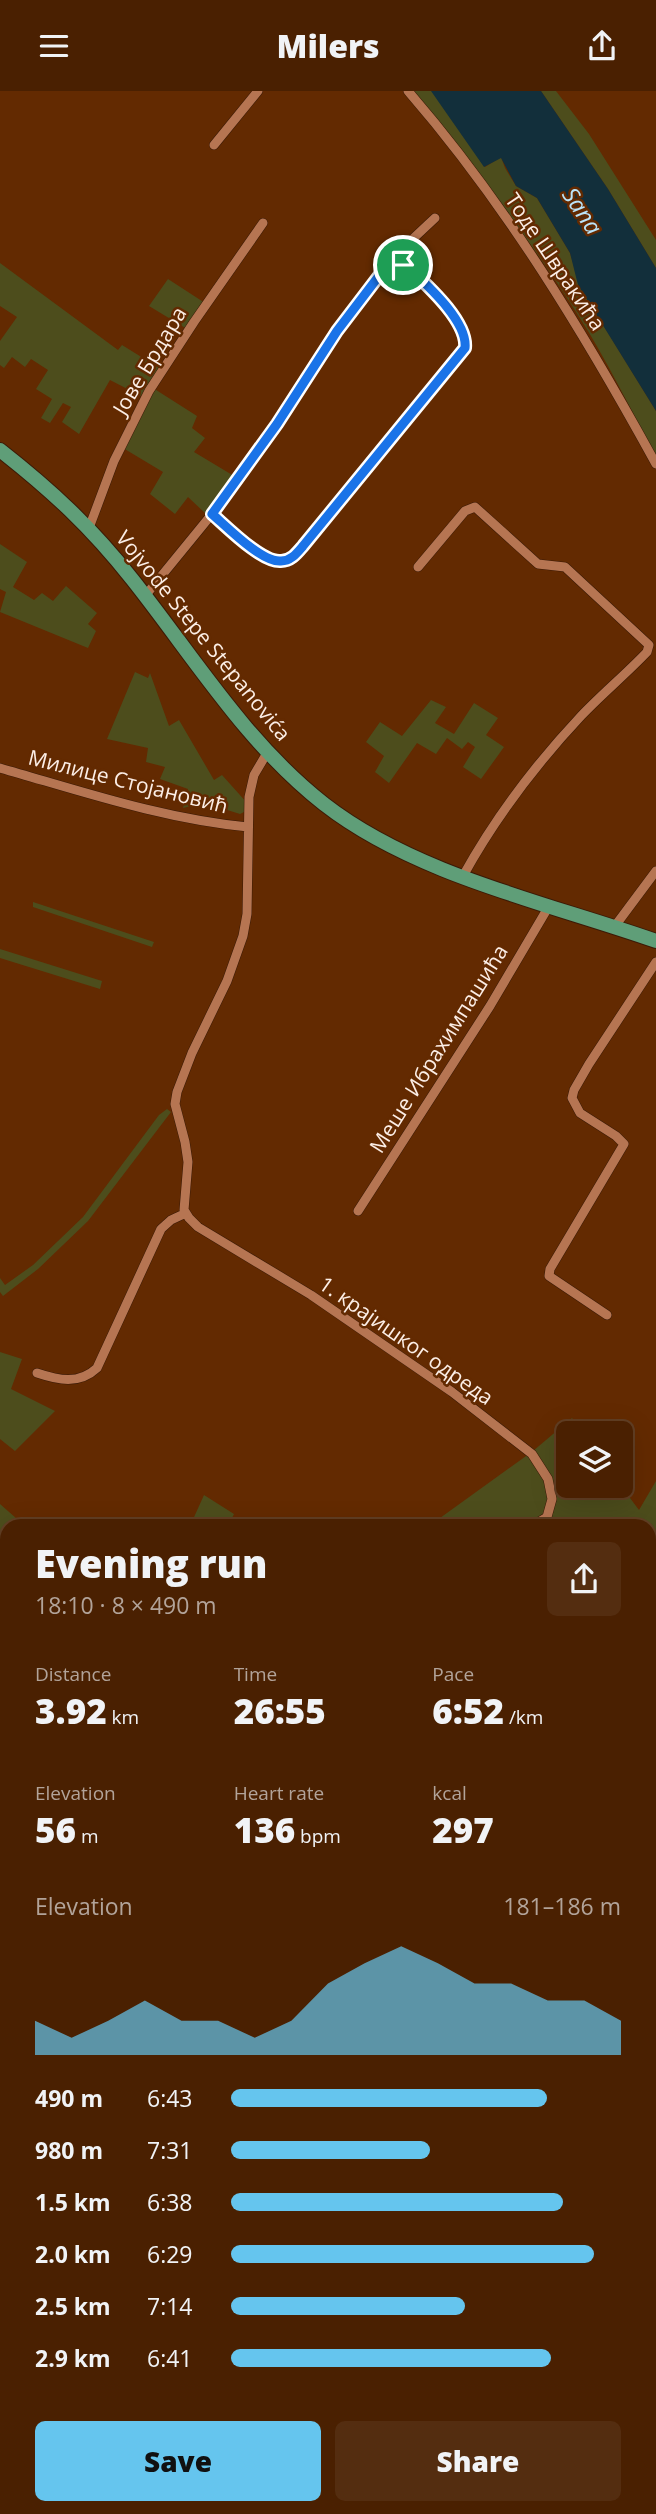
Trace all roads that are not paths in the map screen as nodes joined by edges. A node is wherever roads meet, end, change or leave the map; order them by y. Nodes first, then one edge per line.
1 (258, 91) edge
2 (408, 91) edge
3 (215, 145) dead end
4 (435, 218) dead end
5 (263, 223) dead end
6 (385, 268) junction
7 (0, 450) edge
8 (656, 464) edge
9 (212, 514) junction
10 (89, 528) junction
11 (418, 567) dead end
12 (145, 596) junction
13 (654, 643) edge
14 (267, 753) junction
15 (0, 768) edge
16 (248, 827) junction
17 (656, 871) edge
18 (463, 876) junction
19 (549, 906) junction
20 (615, 926) junction
21 (656, 941) edge
22 (656, 962) edge
23 (358, 1211) dead end
24 (186, 1213) junction
25 (607, 1315) dead end
26 (37, 1373) dead end
27 (544, 1519) edge

1 - 3 street
2 - 8 street, Тоде Швракића
4 - 6 street
5 - 10 street, Јове Брдара
6 - 9 street
6 - 9 street
7 - 10 main road, Vojvode Stepe Stepanovića
9 - 12 street
10 - 12 main road, Vojvode Stepe Stepanovića
11 - 13 street
12 - 14 main road, Vojvode Stepe Stepanovića
13 - 18 street
14 - 16 street
14 - 18 main road, Vojvode Stepe Stepanovića
15 - 16 street, Милице Стојановић
16 - 24 street
17 - 20 street
18 - 19 main road, Vojvode Stepe Stepanovića
19 - 20 main road, Vojvode Stepe Stepanovića
19 - 23 street, Меше Ибрахимпашића
20 - 21 main road, Vojvode Stepe Stepanovića
22 - 25 street
24 - 26 street
24 - 27 street, 1. крајишког одреда

